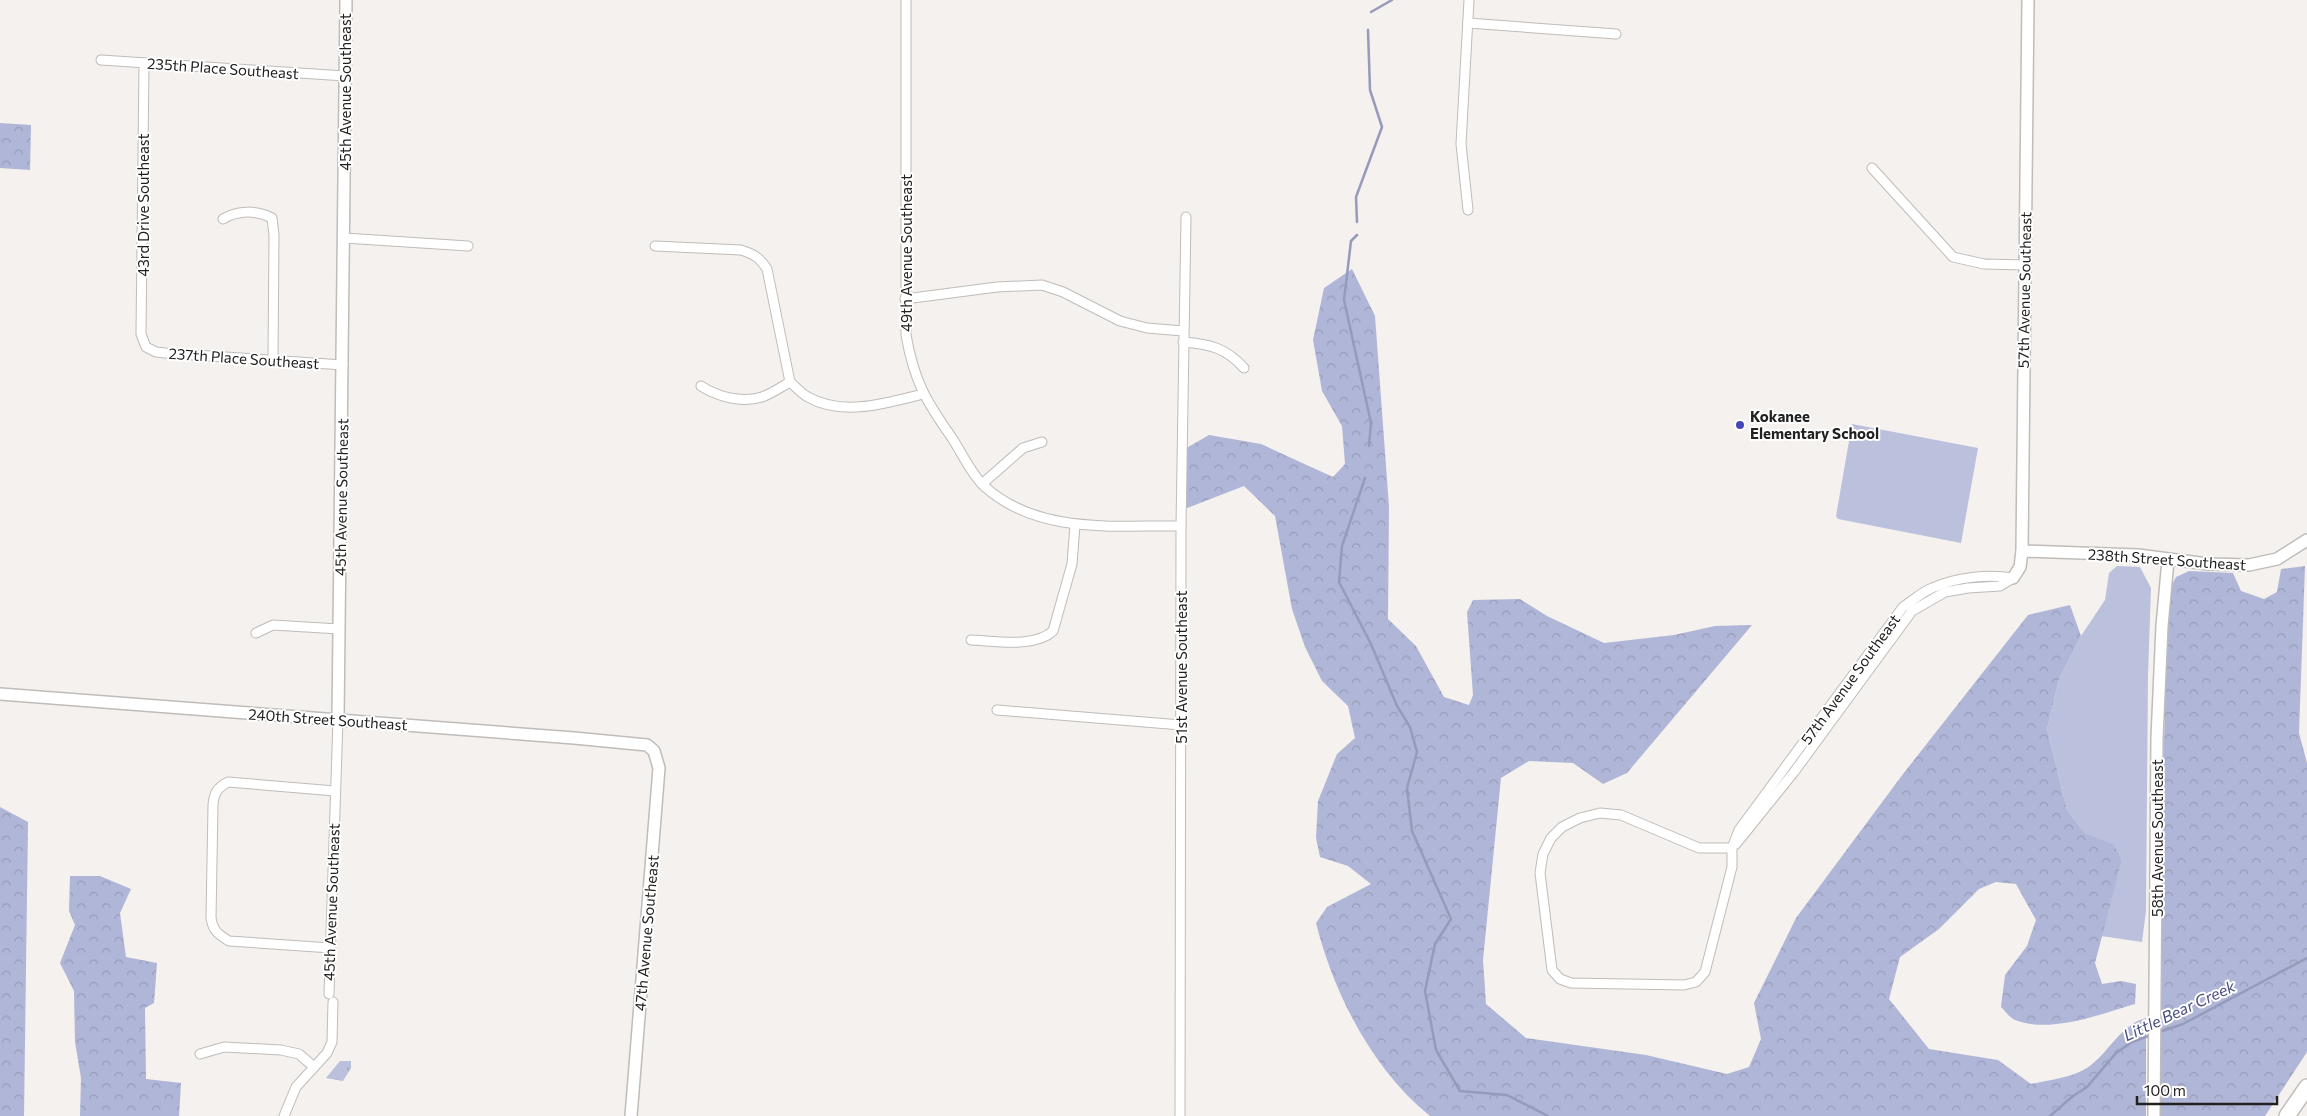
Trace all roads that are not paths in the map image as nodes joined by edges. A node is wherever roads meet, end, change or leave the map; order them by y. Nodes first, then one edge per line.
1 (346, 0) edge
2 (906, 0) edge
3 (1468, 0) edge
4 (2028, 0) edge
5 (1468, 23) junction
6 (1616, 34) dead end
7 (101, 60) dead end
8 (144, 63) junction
9 (345, 76) junction
10 (1872, 168) dead end
11 (1468, 210) dead end
12 (1186, 218) dead end
13 (223, 220) dead end
14 (344, 238) junction
15 (468, 246) dead end
16 (655, 246) dead end
17 (2024, 265) junction
18 (905, 300) junction
19 (1183, 331) junction
20 (1183, 342) junction
21 (146, 347) joint
22 (273, 360) junction
23 (343, 366) junction
24 (1244, 368) dead end
25 (790, 382) junction
26 (701, 386) dead end
27 (922, 394) junction
28 (1042, 442) dead end
29 (982, 484) junction
30 (1075, 525) junction
31 (1181, 526) junction
32 (2307, 540) edge
33 (2022, 551) junction
34 (2168, 560) junction
35 (2013, 578) junction
36 (339, 629) junction
37 (256, 633) dead end
38 (971, 640) dead end
39 (1843, 687) junction
40 (1852, 693) junction
41 (0, 694) edge
42 (997, 710) dead end
43 (338, 719) junction
44 (1181, 725) junction
45 (654, 751) joint
46 (1791, 758) junction
47 (1799, 765) junction
48 (334, 790) junction
49 (1732, 848) junction
50 (330, 948) junction
51 (200, 1054) dead end
52 (314, 1067) junction
53 (2307, 1086) edge
54 (284, 1116) edge
55 (631, 1116) edge
56 (1180, 1116) edge
57 (2154, 1116) edge
58 (2287, 1116) edge

1 - 9 street, 45th Avenue Southeast
2 - 18 street, 49th Avenue Southeast
3 - 5 street
4 - 17 street, 57th Avenue Southeast
5 - 6 street
5 - 11 street
7 - 8 street, 235th Place Southeast
8 - 9 street, 235th Place Southeast
8 - 21 street, 43rd Drive Southeast
9 - 14 street, 45th Avenue Southeast
10 - 17 street
12 - 19 street, 51st Avenue Southeast
13 - 22 street
14 - 15 street
14 - 23 street, 45th Avenue Southeast
16 - 25 street
17 - 33 street, 57th Avenue Southeast
18 - 19 street
18 - 27 street, 49th Avenue Southeast
19 - 20 street, 51st Avenue Southeast
20 - 24 street
20 - 31 street, 51st Avenue Southeast
21 - 22 street, 237th Place Southeast
22 - 23 street, 237th Place Southeast
23 - 36 street, 45th Avenue Southeast
25 - 26 street
25 - 27 street
27 - 29 street, 49th Avenue Southeast
28 - 29 street
29 - 30 street
30 - 31 street
30 - 38 street
31 - 44 street, 51st Avenue Southeast
32 - 34 street, 238th Street Southeast
33 - 34 street, 238th Street Southeast
33 - 35 street, 57th Avenue Southeast
34 - 57 street, 58th Avenue Southeast
35 - 39 street, 57th Avenue Southeast
35 - 40 street, 57th Avenue Southeast
36 - 37 street
36 - 43 street, 45th Avenue Southeast
39 - 40 street
39 - 46 street, 57th Avenue Southeast
40 - 47 street, 57th Avenue Southeast
41 - 43 street, 240th Street Southeast
42 - 44 street
43 - 45 street, 240th Street Southeast
43 - 48 street, 45th Avenue Southeast
44 - 56 street, 51st Avenue Southeast
45 - 55 street, 47th Avenue Southeast
46 - 47 street
46 - 49 street, 57th Avenue Southeast
47 - 49 street, 57th Avenue Southeast
48 - 50 street, 45th Avenue Southeast
48 - 50 street
49 - 49 street, 57th Avenue Southeast
50 - 52 street, 45th Avenue Southeast
51 - 52 street
52 - 54 street, 45th Avenue Southeast
53 - 58 highway

